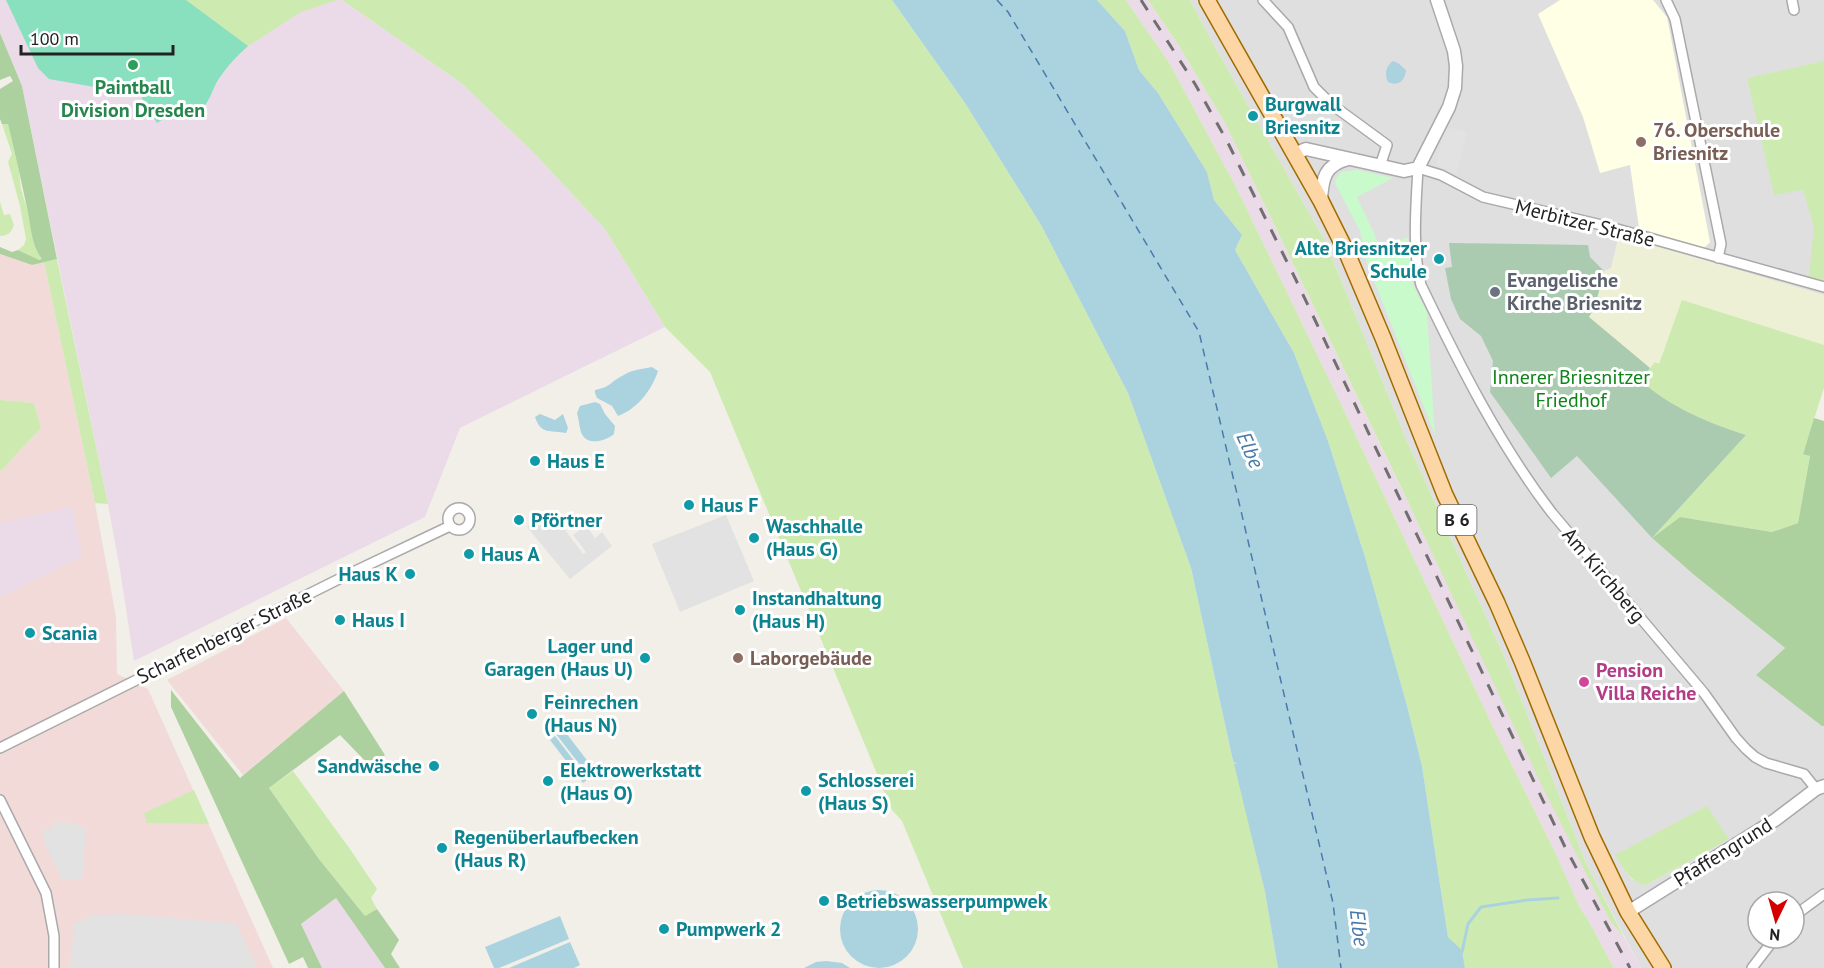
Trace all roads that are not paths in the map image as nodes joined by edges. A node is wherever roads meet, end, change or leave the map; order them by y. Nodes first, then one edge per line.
1 (1207, 0) edge
2 (1263, 0) edge
3 (1437, 0) edge
4 (1666, 0) edge
5 (1294, 154) junction
6 (1349, 158) junction
7 (1380, 166) junction
8 (1418, 168) junction
9 (1321, 201) junction
10 (1718, 258) junction
11 (1824, 287) edge
12 (450, 526) dead end
13 (0, 748) edge
14 (1820, 787) edge
15 (0, 800) edge
16 (1824, 894) edge
17 (1806, 907) edge
18 (1628, 912) junction
19 (1766, 950) edge
20 (54, 968) edge
21 (1663, 968) edge
22 (1752, 968) edge

1 - 5 main road, B 6
2 - 7 street
3 - 8 street
4 - 10 street
5 - 6 street, Merbitzer Straße
5 - 9 main road, B 6
6 - 7 street, Merbitzer Straße
6 - 9 street
7 - 8 street, Merbitzer Straße
8 - 10 street, Merbitzer Straße
8 - 14 street, Am Kirchberg
9 - 18 main road, B 6
10 - 11 street, Merbitzer Straße
12 - 13 street, Scharfenberger Straße
14 - 18 street, Pfaffengrund
15 - 20 street
16 - 17 street
18 - 21 main road, B 6
19 - 22 street

